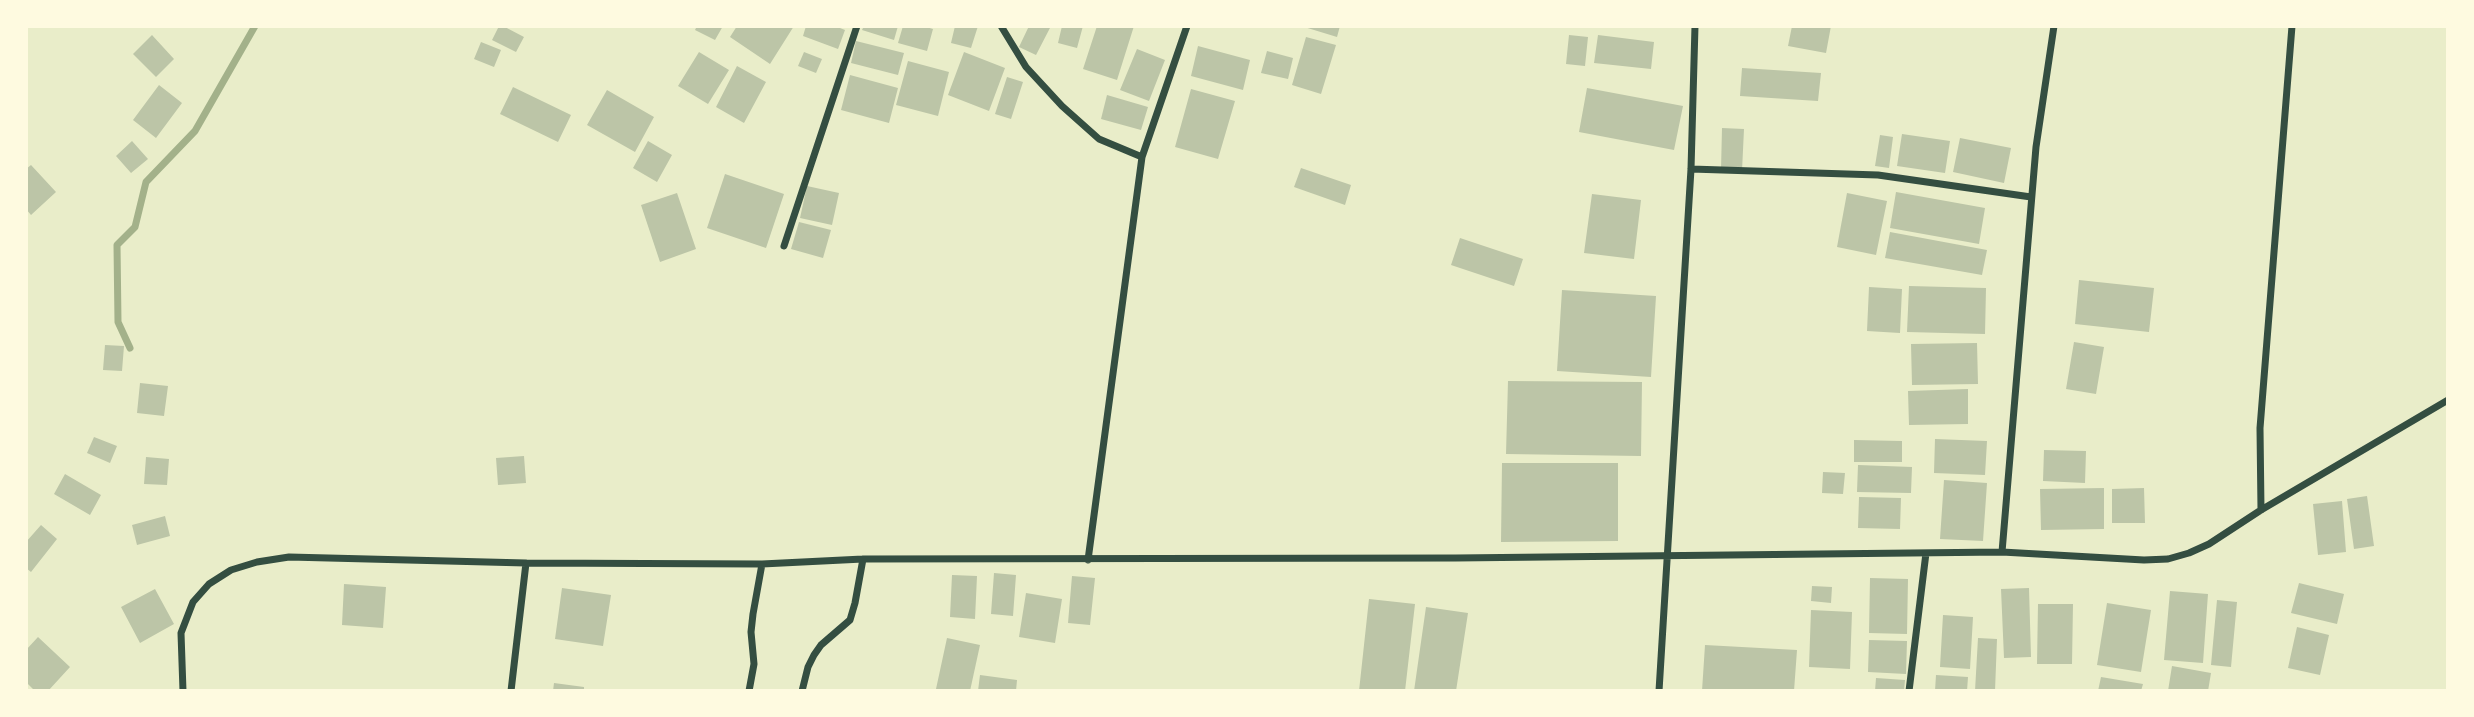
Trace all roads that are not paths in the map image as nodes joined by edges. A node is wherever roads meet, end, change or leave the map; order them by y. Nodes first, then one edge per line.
1 (857, 26) edge
2 (1001, 26) edge
3 (1187, 26) edge
4 (1695, 26) edge
5 (2054, 26) edge
6 (2292, 26) edge
7 (1142, 157) junction
8 (1692, 169) junction
9 (2031, 197) junction
10 (784, 246) dead end
11 (2448, 400) edge
12 (2261, 510) junction
13 (2001, 552) junction
14 (1926, 553) junction
15 (1666, 556) junction
16 (863, 559) junction
17 (1088, 560) junction
18 (526, 563) junction
19 (762, 564) junction
20 (183, 691) edge
21 (511, 691) edge
22 (749, 691) edge
23 (802, 691) edge
24 (1659, 691) edge
25 (1909, 691) edge

1 - 10 street
2 - 7 street
3 - 7 street
4 - 8 street
5 - 9 street
6 - 12 street
7 - 17 street
8 - 9 street
8 - 15 street
9 - 13 street
11 - 12 street
12 - 13 street
13 - 14 street
14 - 15 street
14 - 25 street
15 - 17 street
15 - 24 street
16 - 17 street
16 - 19 street
16 - 23 street
18 - 19 street
18 - 20 street
18 - 21 street
19 - 22 street

